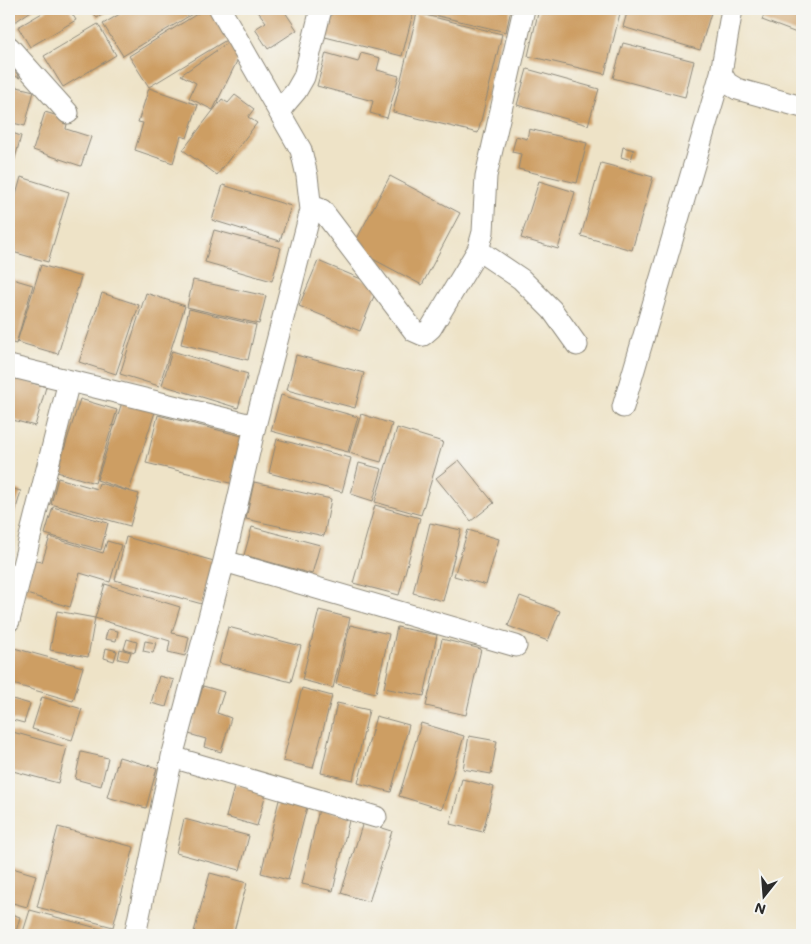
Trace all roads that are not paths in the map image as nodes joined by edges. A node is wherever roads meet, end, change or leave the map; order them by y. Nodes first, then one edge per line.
1 (220, 9) edge
2 (322, 9) edge
3 (524, 9) edge
4 (732, 9) edge
5 (9, 47) edge
6 (721, 74) junction
7 (802, 107) edge
8 (279, 112) junction
9 (68, 113) dead end
10 (311, 210) junction
11 (478, 250) junction
12 (577, 345) dead end
13 (9, 366) edge
14 (69, 381) junction
15 (623, 407) dead end
16 (255, 426) junction
17 (224, 562) junction
18 (9, 621) edge
19 (516, 646) dead end
20 (172, 757) junction
21 (376, 816) dead end
22 (135, 935) edge

1 - 8 street
2 - 8 street
3 - 11 street
4 - 6 street
5 - 9 street
6 - 7 street
6 - 15 street
8 - 10 street
10 - 11 street
10 - 16 street
11 - 12 street
13 - 14 street
14 - 16 street
14 - 18 street
16 - 17 street
17 - 19 street
17 - 20 street
20 - 21 street
20 - 22 street

